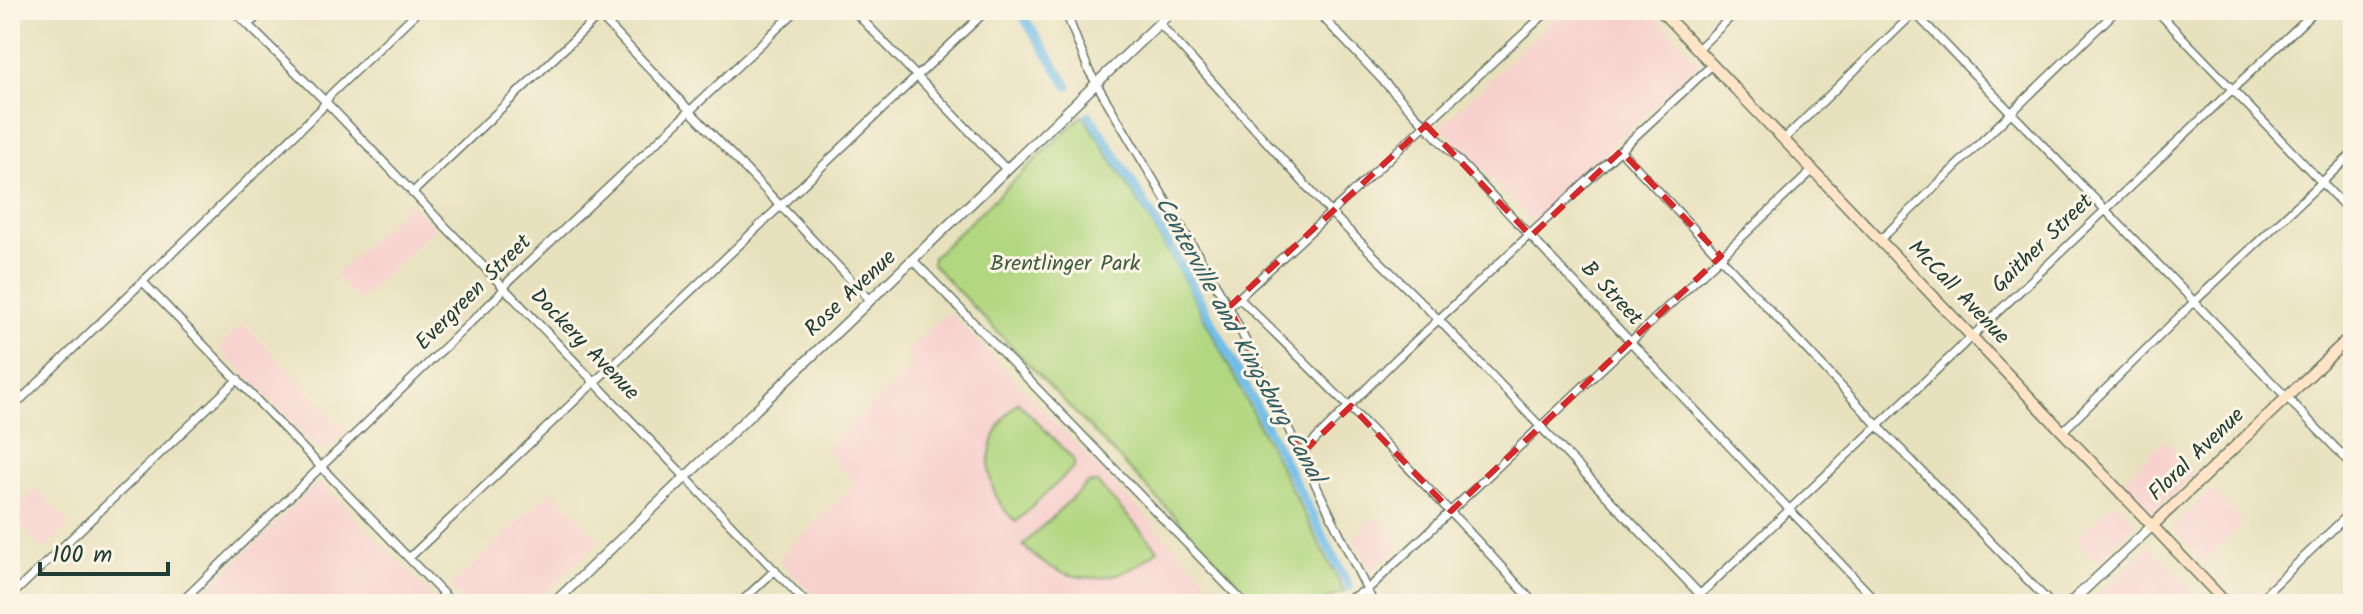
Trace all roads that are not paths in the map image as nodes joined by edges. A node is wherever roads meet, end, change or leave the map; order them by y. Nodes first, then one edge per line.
1 (233, 10) edge
2 (264, 10) edge
3 (419, 10) edge
4 (797, 10) edge
5 (853, 10) edge
6 (987, 10) edge
7 (1065, 10) edge
8 (1173, 10) edge
9 (1316, 10) edge
10 (1549, 10) edge
11 (1660, 10) edge
12 (1738, 10) edge
13 (2117, 10) edge
14 (2156, 10) edge
15 (2316, 10) edge
16 (1915, 11) edge
17 (599, 12) edge
18 (1159, 23) junction
19 (248, 25) junction
20 (1698, 49) junction
21 (1713, 64) junction
22 (916, 76) junction
23 (1096, 83) junction
24 (2233, 89) junction
25 (325, 101) junction
26 (689, 111) junction
27 (2010, 112) junction
28 (1426, 125) junction
29 (1784, 139) junction
30 (1621, 151) junction
31 (2353, 153) edge
32 (1007, 170) junction
33 (1813, 170) junction
34 (2323, 182) junction
35 (412, 193) junction
36 (780, 205) junction
37 (2104, 209) junction
38 (1330, 212) junction
39 (2353, 215) edge
40 (1531, 236) junction
41 (1880, 240) junction
42 (1721, 256) junction
43 (913, 260) junction
44 (143, 282) junction
45 (504, 288) junction
46 (1239, 298) junction
47 (870, 300) junction
48 (2195, 301) junction
49 (1229, 307) junction
50 (1440, 321) junction
51 (2353, 334) edge
52 (1973, 336) junction
53 (1631, 341) junction
54 (238, 379) junction
55 (594, 381) junction
56 (2287, 396) junction
57 (1351, 406) junction
58 (10, 410) edge
59 (1541, 426) junction
60 (1879, 427) junction
61 (2062, 432) junction
62 (1301, 454) junction
63 (321, 466) junction
64 (2353, 466) edge
65 (685, 476) junction
66 (1790, 510) junction
67 (2353, 510) edge
68 (1451, 511) junction
69 (2151, 527) junction
70 (409, 558) junction
71 (775, 570) junction
72 (1368, 589) junction
73 (1701, 596) junction
74 (10, 597) edge
75 (179, 604) edge
76 (453, 604) edge
77 (553, 604) edge
78 (739, 604) edge
79 (807, 604) edge
80 (1245, 604) edge
81 (1339, 604) edge
82 (1374, 604) edge
83 (1535, 604) edge
84 (1690, 604) edge
85 (1709, 604) edge
86 (1879, 604) edge
87 (2051, 604) edge
88 (2069, 604) edge
89 (2227, 604) edge
90 (2255, 604) edge

1 - 19 street, Dockery Avenue
2 - 19 street
3 - 25 street
4 - 26 street, Evergreen Street
5 - 22 street
6 - 22 street
7 - 23 street
8 - 18 street, Rose Avenue
9 - 28 street, B Street
10 - 28 street
11 - 20 main road, McCall Avenue
12 - 20 street
13 - 27 street
14 - 24 street
15 - 24 street, Gaither Street
16 - 27 street
16 - 29 street
17 - 26 street
17 - 35 street
18 - 23 street, Rose Avenue
18 - 38 street
19 - 25 street, Dockery Avenue
20 - 21 main road, McCall Avenue
21 - 29 main road, McCall Avenue
21 - 30 street
22 - 32 street
22 - 36 street
23 - 32 street, Rose Avenue
23 - 49 street
24 - 34 street
24 - 37 street, Gaither Street
25 - 35 street, Dockery Avenue
25 - 44 street
26 - 36 street
26 - 45 street, Evergreen Street
27 - 37 street
27 - 41 street
28 - 38 street
28 - 40 street, B Street
29 - 33 main road, McCall Avenue
30 - 40 street
30 - 42 street
31 - 34 street
32 - 43 street, Rose Avenue
33 - 41 main road, McCall Avenue
33 - 42 street
34 - 39 street
34 - 48 street
35 - 45 street, Dockery Avenue
36 - 47 street
36 - 55 street
37 - 48 street
37 - 52 street, Gaither Street
38 - 46 street
38 - 50 street
40 - 50 street
40 - 53 street, B Street
41 - 52 main road, McCall Avenue
42 - 53 street
42 - 60 street
43 - 47 street, Rose Avenue
43 - 80 street
44 - 54 street
44 - 58 street
45 - 55 street, Dockery Avenue
45 - 63 street, Evergreen Street
46 - 49 street
46 - 57 street
47 - 65 street, Rose Avenue
48 - 56 street
48 - 61 street
49 - 62 street
50 - 57 street
50 - 59 street
51 - 56 main road, Floral Avenue
52 - 60 street, Gaither Street
52 - 61 main road, McCall Avenue
53 - 59 street
53 - 66 street, B Street
54 - 63 street
54 - 74 street
55 - 65 street, Dockery Avenue
55 - 70 street
56 - 64 street
56 - 69 main road, Floral Avenue
57 - 62 street
57 - 68 street
59 - 68 street
59 - 73 street
60 - 66 street, Gaither Street
60 - 87 street
61 - 69 main road, McCall Avenue
62 - 72 street
63 - 70 street
63 - 75 street, Evergreen Street
65 - 71 street, Dockery Avenue
65 - 77 street, Rose Avenue
66 - 73 street, Gaither Street
66 - 86 street, B Street
67 - 90 street
68 - 72 street
68 - 83 street
69 - 88 street, Floral Avenue
69 - 89 main road, McCall Avenue
70 - 76 street
71 - 78 street
71 - 79 street, Dockery Avenue
72 - 81 street
72 - 82 street
73 - 84 street, Gaither Street
73 - 85 street

